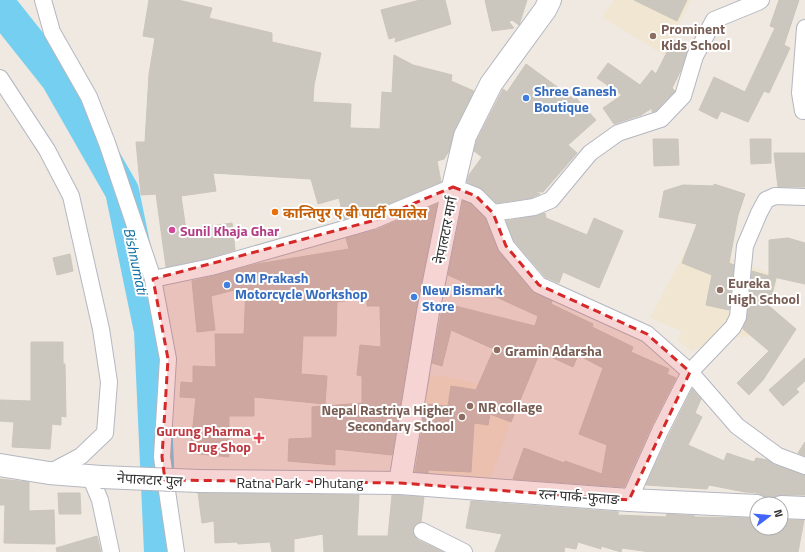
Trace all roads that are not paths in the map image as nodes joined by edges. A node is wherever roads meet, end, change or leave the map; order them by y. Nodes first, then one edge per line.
1 (43, 0) edge
2 (550, 0) edge
3 (761, 0) edge
4 (805, 28) edge
5 (0, 78) edge
6 (804, 112) edge
7 (453, 187) junction
8 (805, 197) edge
9 (493, 213) junction
10 (154, 279) junction
11 (690, 372) junction
12 (0, 465) edge
13 (805, 466) edge
14 (49, 473) junction
15 (96, 476) junction
16 (199, 481) joint
17 (400, 483) junction
18 (629, 500) junction
19 (749, 506) edge
20 (789, 507) edge
21 (805, 508) edge
22 (422, 531) dead end
23 (111, 552) edge
24 (176, 552) edge
25 (464, 552) edge

1 - 10 street
2 - 7 street, नेपालटार मार्ग
3 - 9 street
4 - 6 street
5 - 14 street
7 - 9 street
7 - 10 street
7 - 17 street, नेपालटार मार्ग
8 - 11 street
9 - 11 street
10 - 24 street
11 - 13 street
11 - 18 street
12 - 14 street, नेपालटार पुल
14 - 15 street, नेपालटार पुल
15 - 16 street, नेपालटार पुल, bridge
15 - 23 street
16 - 17 street, Ratna Park - Phutang
17 - 18 street, रत्न पार्क-फुताङ
18 - 19 street, रत्न पार्क-फुताङ
20 - 21 street
22 - 25 street

